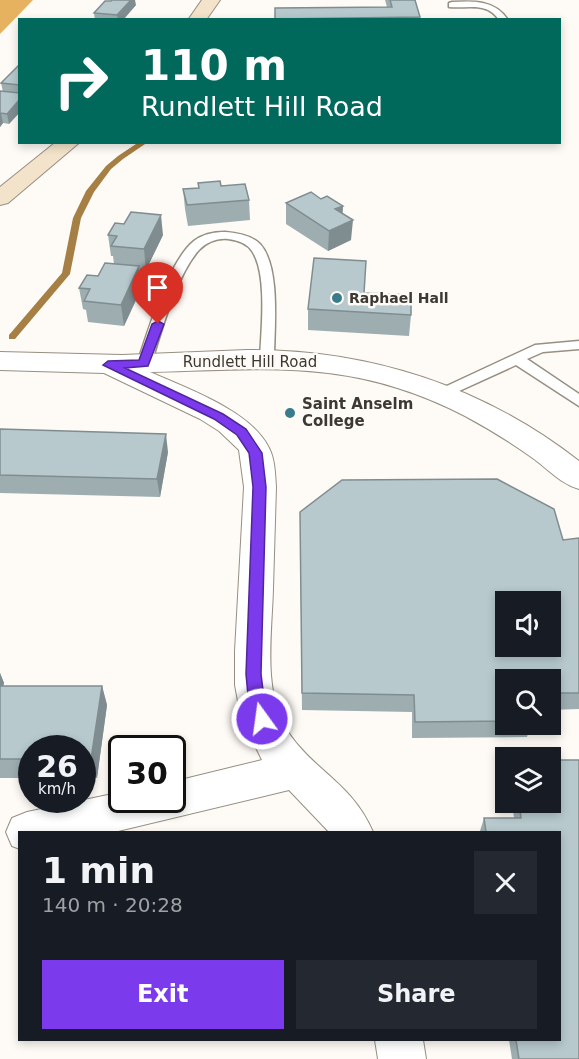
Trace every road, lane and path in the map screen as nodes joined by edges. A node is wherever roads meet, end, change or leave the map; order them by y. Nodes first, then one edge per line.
1 (211, 0) edge
2 (452, 6) edge
3 (198, 18) edge
4 (503, 18) edge
5 (68, 144) edge
6 (0, 198) edge
7 (579, 345) edge
8 (516, 358) junction
9 (267, 360) junction
10 (0, 361) edge
11 (144, 364) junction
12 (108, 365) junction
13 (441, 394) junction
14 (579, 401) edge
15 (579, 478) edge
16 (295, 770) junction
17 (32, 831) edge
18 (351, 831) edge
19 (18, 834) edge
20 (0, 839) edge
21 (399, 1041) edge
22 (402, 1059) edge

1 - 3 street
2 - 4 lane
5 - 6 street
7 - 8 lane
8 - 13 lane
8 - 14 lane
9 - 11 street, Rundlett Hill Road
9 - 11 lane
9 - 13 street, Rundlett Hill Road
10 - 12 street, Rundlett Hill Road
11 - 12 street, Rundlett Hill Road
12 - 16 street
13 - 15 street, Rundlett Hill Road
16 - 17 street
16 - 18 street
19 - 20 street
21 - 22 street

